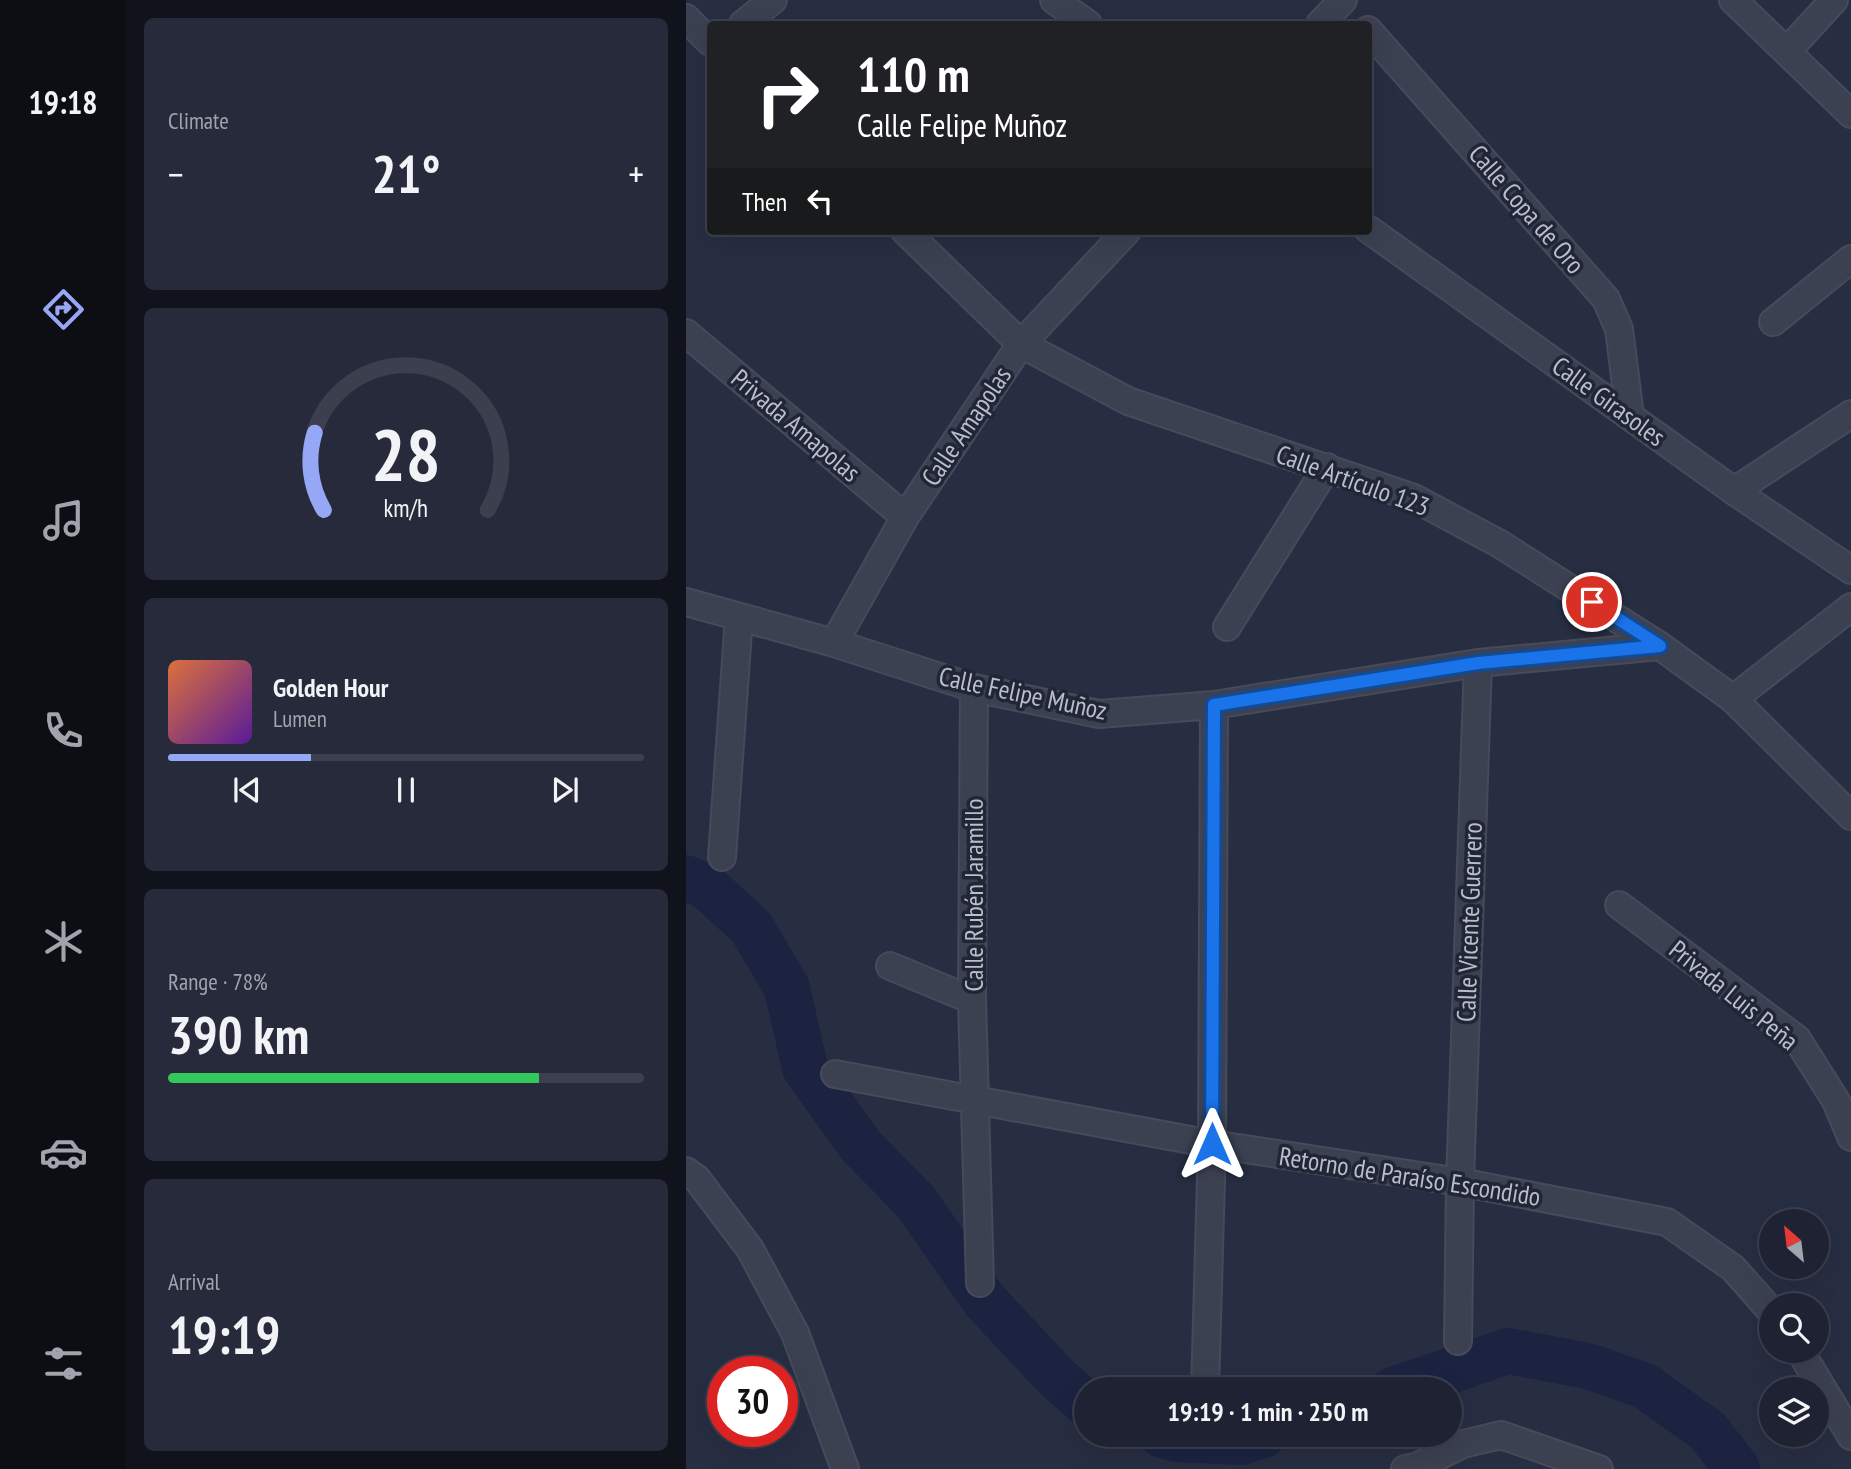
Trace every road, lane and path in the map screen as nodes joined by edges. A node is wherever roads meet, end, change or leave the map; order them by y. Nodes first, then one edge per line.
1 (773, 0) edge
2 (1054, 0) edge
3 (1343, 0) edge
4 (1732, 0) edge
5 (1833, 0) edge
6 (686, 18) edge
7 (747, 21) edge
8 (1083, 21) edge
9 (1323, 21) edge
10 (1361, 21) edge
11 (1372, 35) edge
12 (707, 39) edge
13 (1787, 51) junction
14 (1851, 114) edge
15 (1372, 232) edge
16 (909, 235) edge
17 (1123, 235) edge
18 (1851, 259) edge
19 (1773, 322) dead end
20 (686, 333) edge
21 (1021, 344) junction
22 (1851, 414) edge
23 (1630, 415) junction
24 (1327, 467) junction
25 (1734, 491) junction
26 (905, 517) junction
27 (1851, 570) edge
28 (686, 602) edge
29 (1851, 607) edge
30 (739, 617) junction
31 (1227, 627) dead end
32 (834, 643) junction
33 (1660, 646) junction
34 (1478, 663) junction
35 (974, 688) junction
36 (1733, 699) junction
37 (1214, 705) junction
38 (1851, 816) edge
39 (722, 857) dead end
40 (1619, 905) dead end
41 (890, 966) dead end
42 (972, 1000) junction
43 (835, 1074) dead end
44 (974, 1102) junction
45 (1851, 1137) edge
46 (1212, 1144) junction
47 (686, 1171) edge
48 (1460, 1182) junction
49 (980, 1283) dead end
50 (1759, 1297) edge
51 (1458, 1341) dead end
52 (1807, 1363) edge
53 (1205, 1377) edge
54 (1851, 1436) edge
55 (845, 1469) edge
56 (1405, 1469) edge
57 (1599, 1469) edge

1 - 7 street
2 - 8 street
3 - 9 street
3 - 10 street
4 - 13 street
5 - 13 street
6 - 12 street
11 - 23 street, Calle Copa de Oro
13 - 14 street
15 - 23 street, Calle Girasoles
16 - 21 street, Calle Artículo 123
17 - 21 street, Calle Amapolas
18 - 19 street
20 - 26 street, Privada Amapolas
21 - 24 street, Calle Artículo 123
21 - 26 street, Calle Amapolas
22 - 25 street
23 - 25 street, Calle Girasoles
24 - 31 street
24 - 33 street, Calle Artículo 123
25 - 27 street, Calle Girasoles
26 - 32 street, Calle Amapolas
28 - 30 street, Calle Felipe Muñoz
29 - 36 street
30 - 32 street, Calle Felipe Muñoz
30 - 39 street
32 - 35 street, Calle Felipe Muñoz
33 - 34 street, Calle Felipe Muñoz
33 - 36 street, Calle Artículo 123
34 - 37 street, Calle Felipe Muñoz
34 - 48 street, Calle Vicente Guerrero
35 - 37 street, Calle Felipe Muñoz
35 - 42 street, Calle Rubén Jaramillo
36 - 38 street, Calle Artículo 123
37 - 46 street
40 - 45 street, Privada Luis Peña
41 - 42 street
42 - 44 street, Calle Rubén Jaramillo
43 - 44 street, Retorno de Paraíso Escondido
44 - 46 street, Retorno de Paraíso Escondido
44 - 49 street, Calle Rubén Jaramillo
46 - 48 street, Retorno de Paraíso Escondido
46 - 53 street
47 - 55 street
48 - 50 street, Retorno de Paraíso Escondido
48 - 51 street, Calle Vicente Guerrero
52 - 54 street
56 - 57 street

